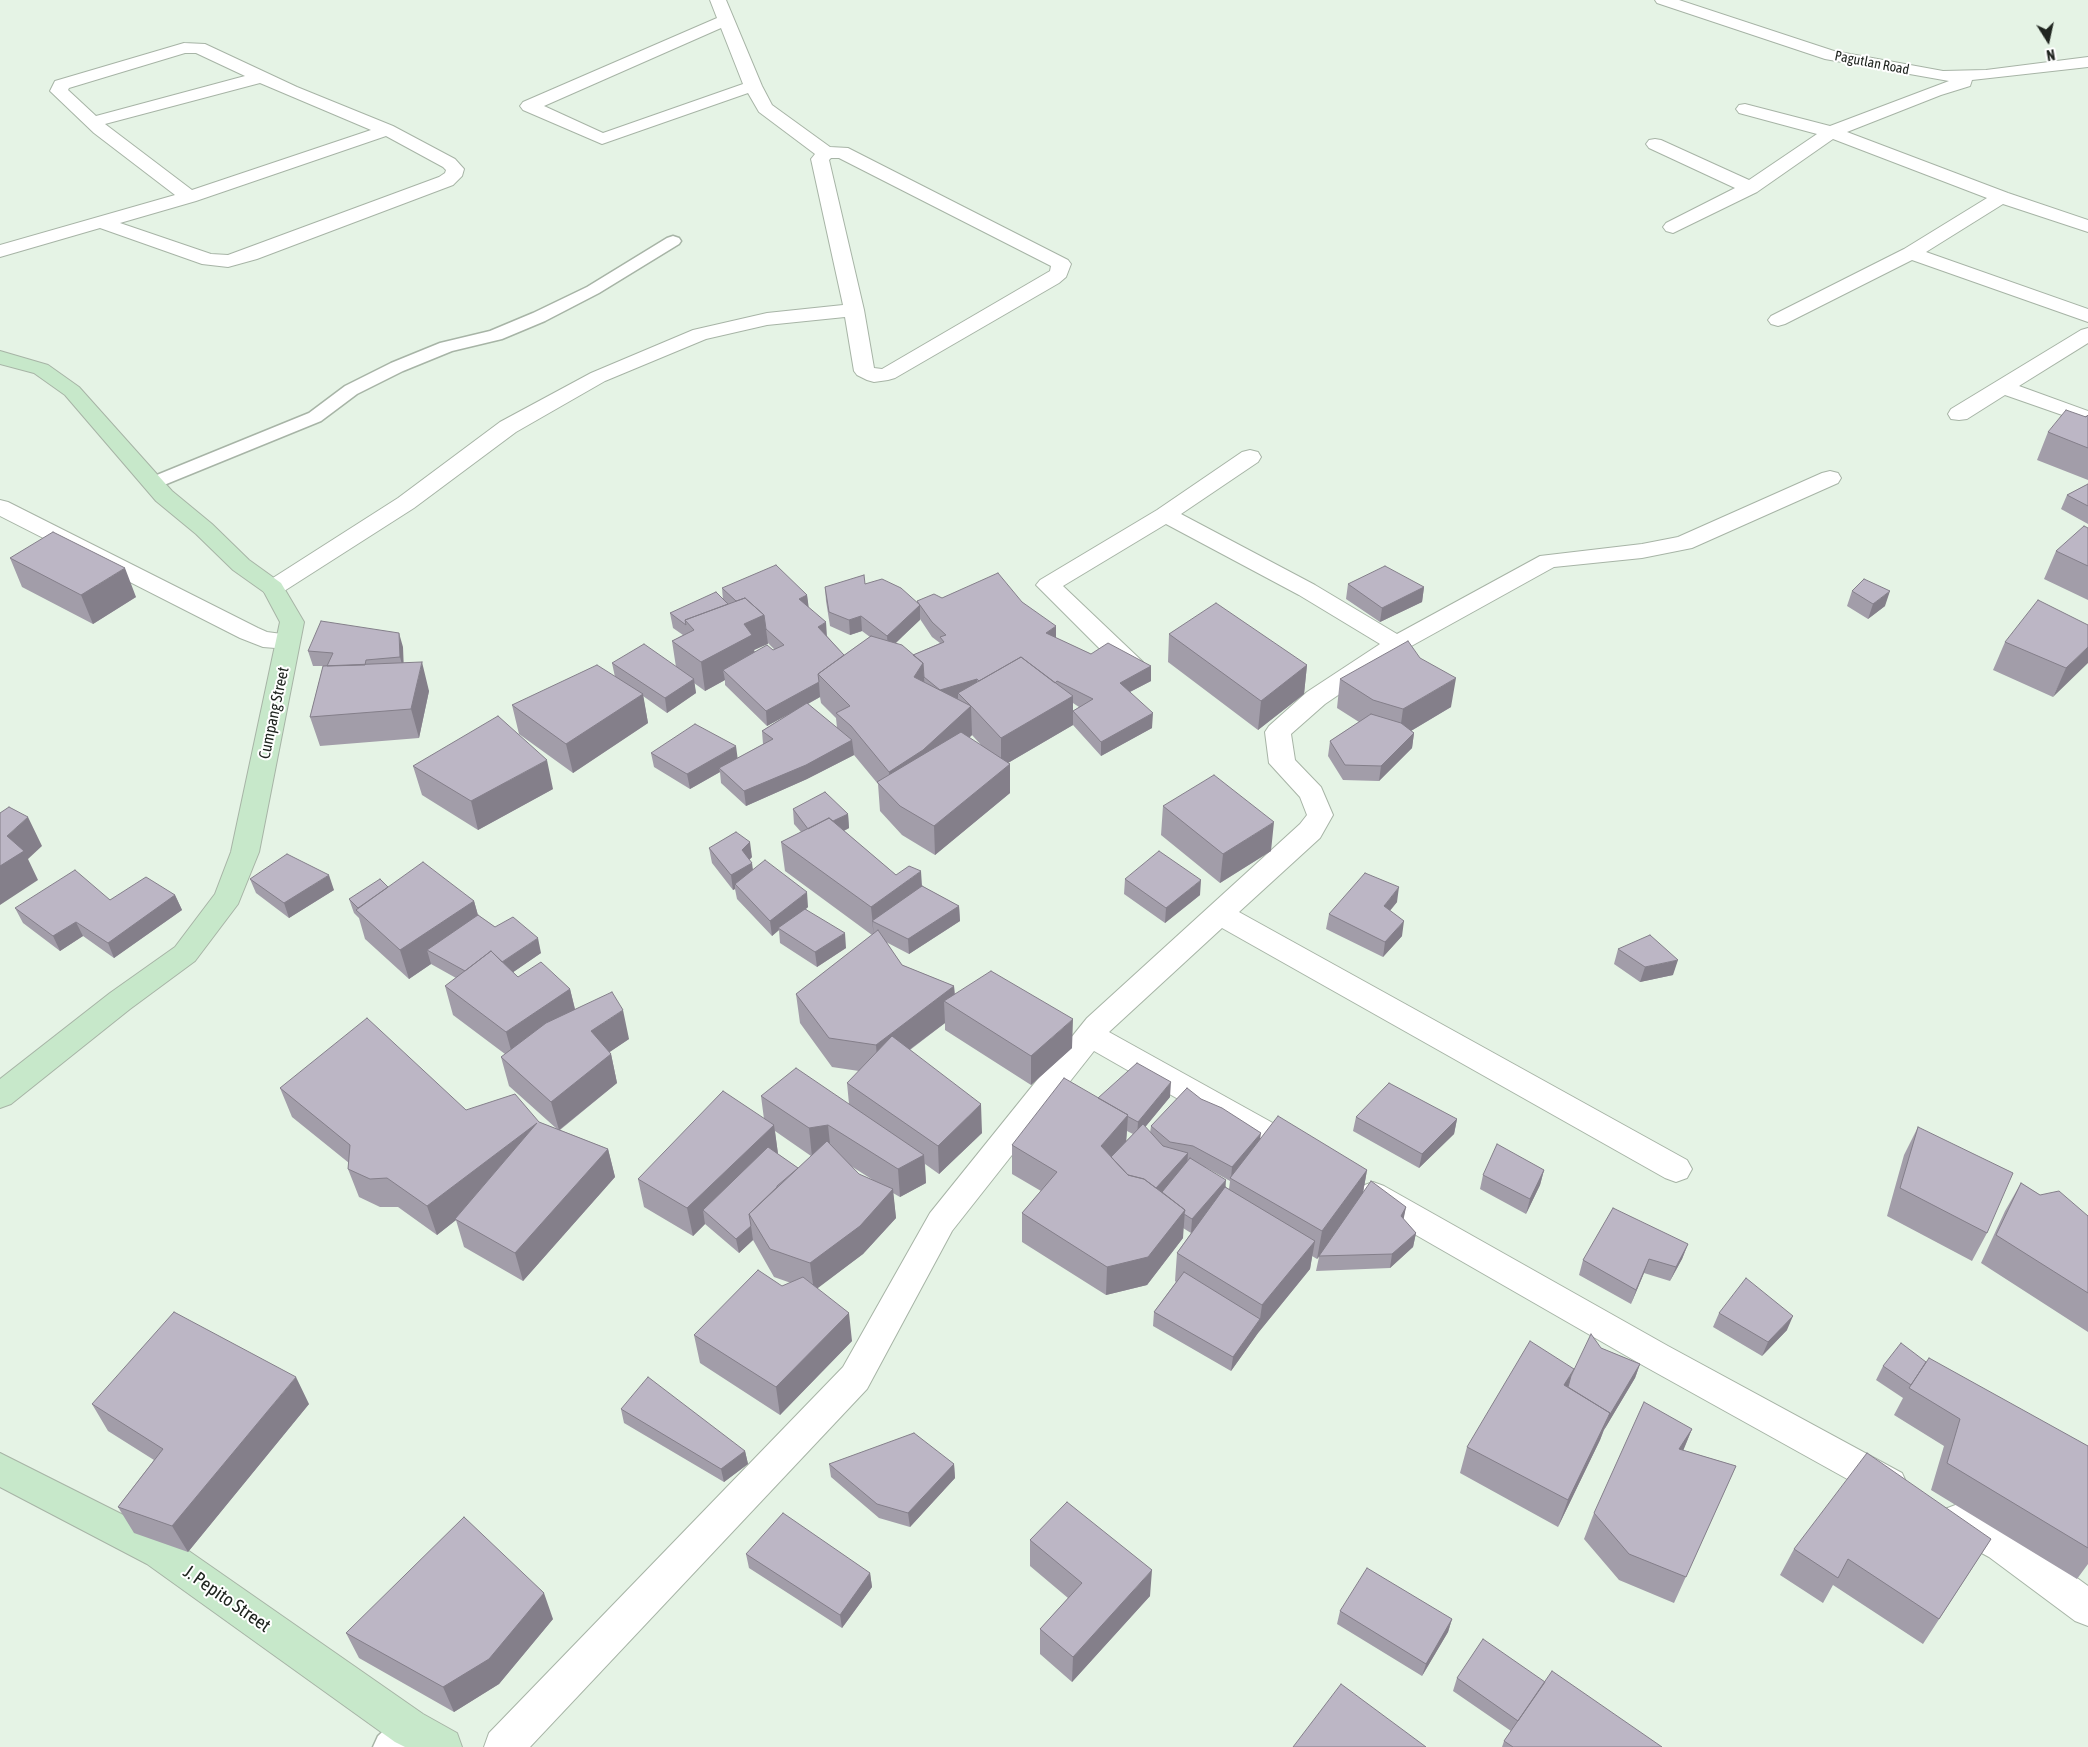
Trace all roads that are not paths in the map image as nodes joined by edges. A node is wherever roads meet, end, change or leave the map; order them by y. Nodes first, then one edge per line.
1 (718, 0) edge
2 (1663, 0) edge
3 (726, 20) junction
4 (2088, 62) edge
5 (1986, 75) junction
6 (262, 77) junction
7 (753, 86) junction
8 (1745, 109) dead end
9 (92, 122) junction
10 (386, 130) junction
11 (1831, 132) junction
12 (1655, 144) dead end
13 (826, 152) junction
14 (1750, 188) junction
15 (189, 197) junction
16 (2001, 198) junction
17 (100, 222) junction
18 (2088, 226) edge
19 (1674, 227) dead end
20 (673, 241) dead end
21 (0, 251) edge
22 (1911, 253) junction
23 (854, 310) junction
24 (2088, 316) edge
25 (1778, 320) dead end
26 (2088, 334) edge
27 (0, 357) edge
28 (2003, 387) junction
29 (1959, 414) dead end
30 (2088, 418) edge
31 (1250, 457) dead end
32 (1830, 478) dead end
33 (153, 483) junction
34 (0, 507) edge
35 (1165, 516) junction
36 (273, 588) junction
37 (288, 641) junction
38 (1397, 644) junction
39 (1142, 676) edge
40 (1219, 914) junction
41 (1090, 1035) junction
42 (0, 1096) edge
43 (1676, 1169) dead end
44 (0, 1469) edge
45 (2088, 1608) edge
46 (399, 1738) edge
47 (443, 1747) edge
48 (503, 1747) edge

1 - 3 street
2 - 5 street, Pagutlan Road
3 - 7 street
3 - 7 street
4 - 5 street, Pagutlan Road
5 - 11 street
6 - 9 street
6 - 9 street
6 - 10 street
7 - 13 street
8 - 11 street
9 - 15 street
10 - 15 street
10 - 17 street
11 - 14 street
11 - 16 street
12 - 14 street
13 - 23 street
13 - 23 street
14 - 19 street
15 - 17 street
16 - 18 street
16 - 22 street
17 - 21 street
20 - 33 lane
22 - 24 street
22 - 25 street
23 - 36 street
26 - 28 street
27 - 33 street, Cumpang Street
28 - 29 street
28 - 30 street
31 - 35 street
32 - 38 street
33 - 36 street, Cumpang Street
34 - 37 street
35 - 38 street
35 - 39 street
36 - 37 street, Cumpang Street
37 - 42 street, Cumpang Street
38 - 40 street
40 - 41 street
40 - 43 street
41 - 45 street
41 - 48 street
44 - 46 street, J. Pepito Street
46 - 47 street, J. Pepito Street

